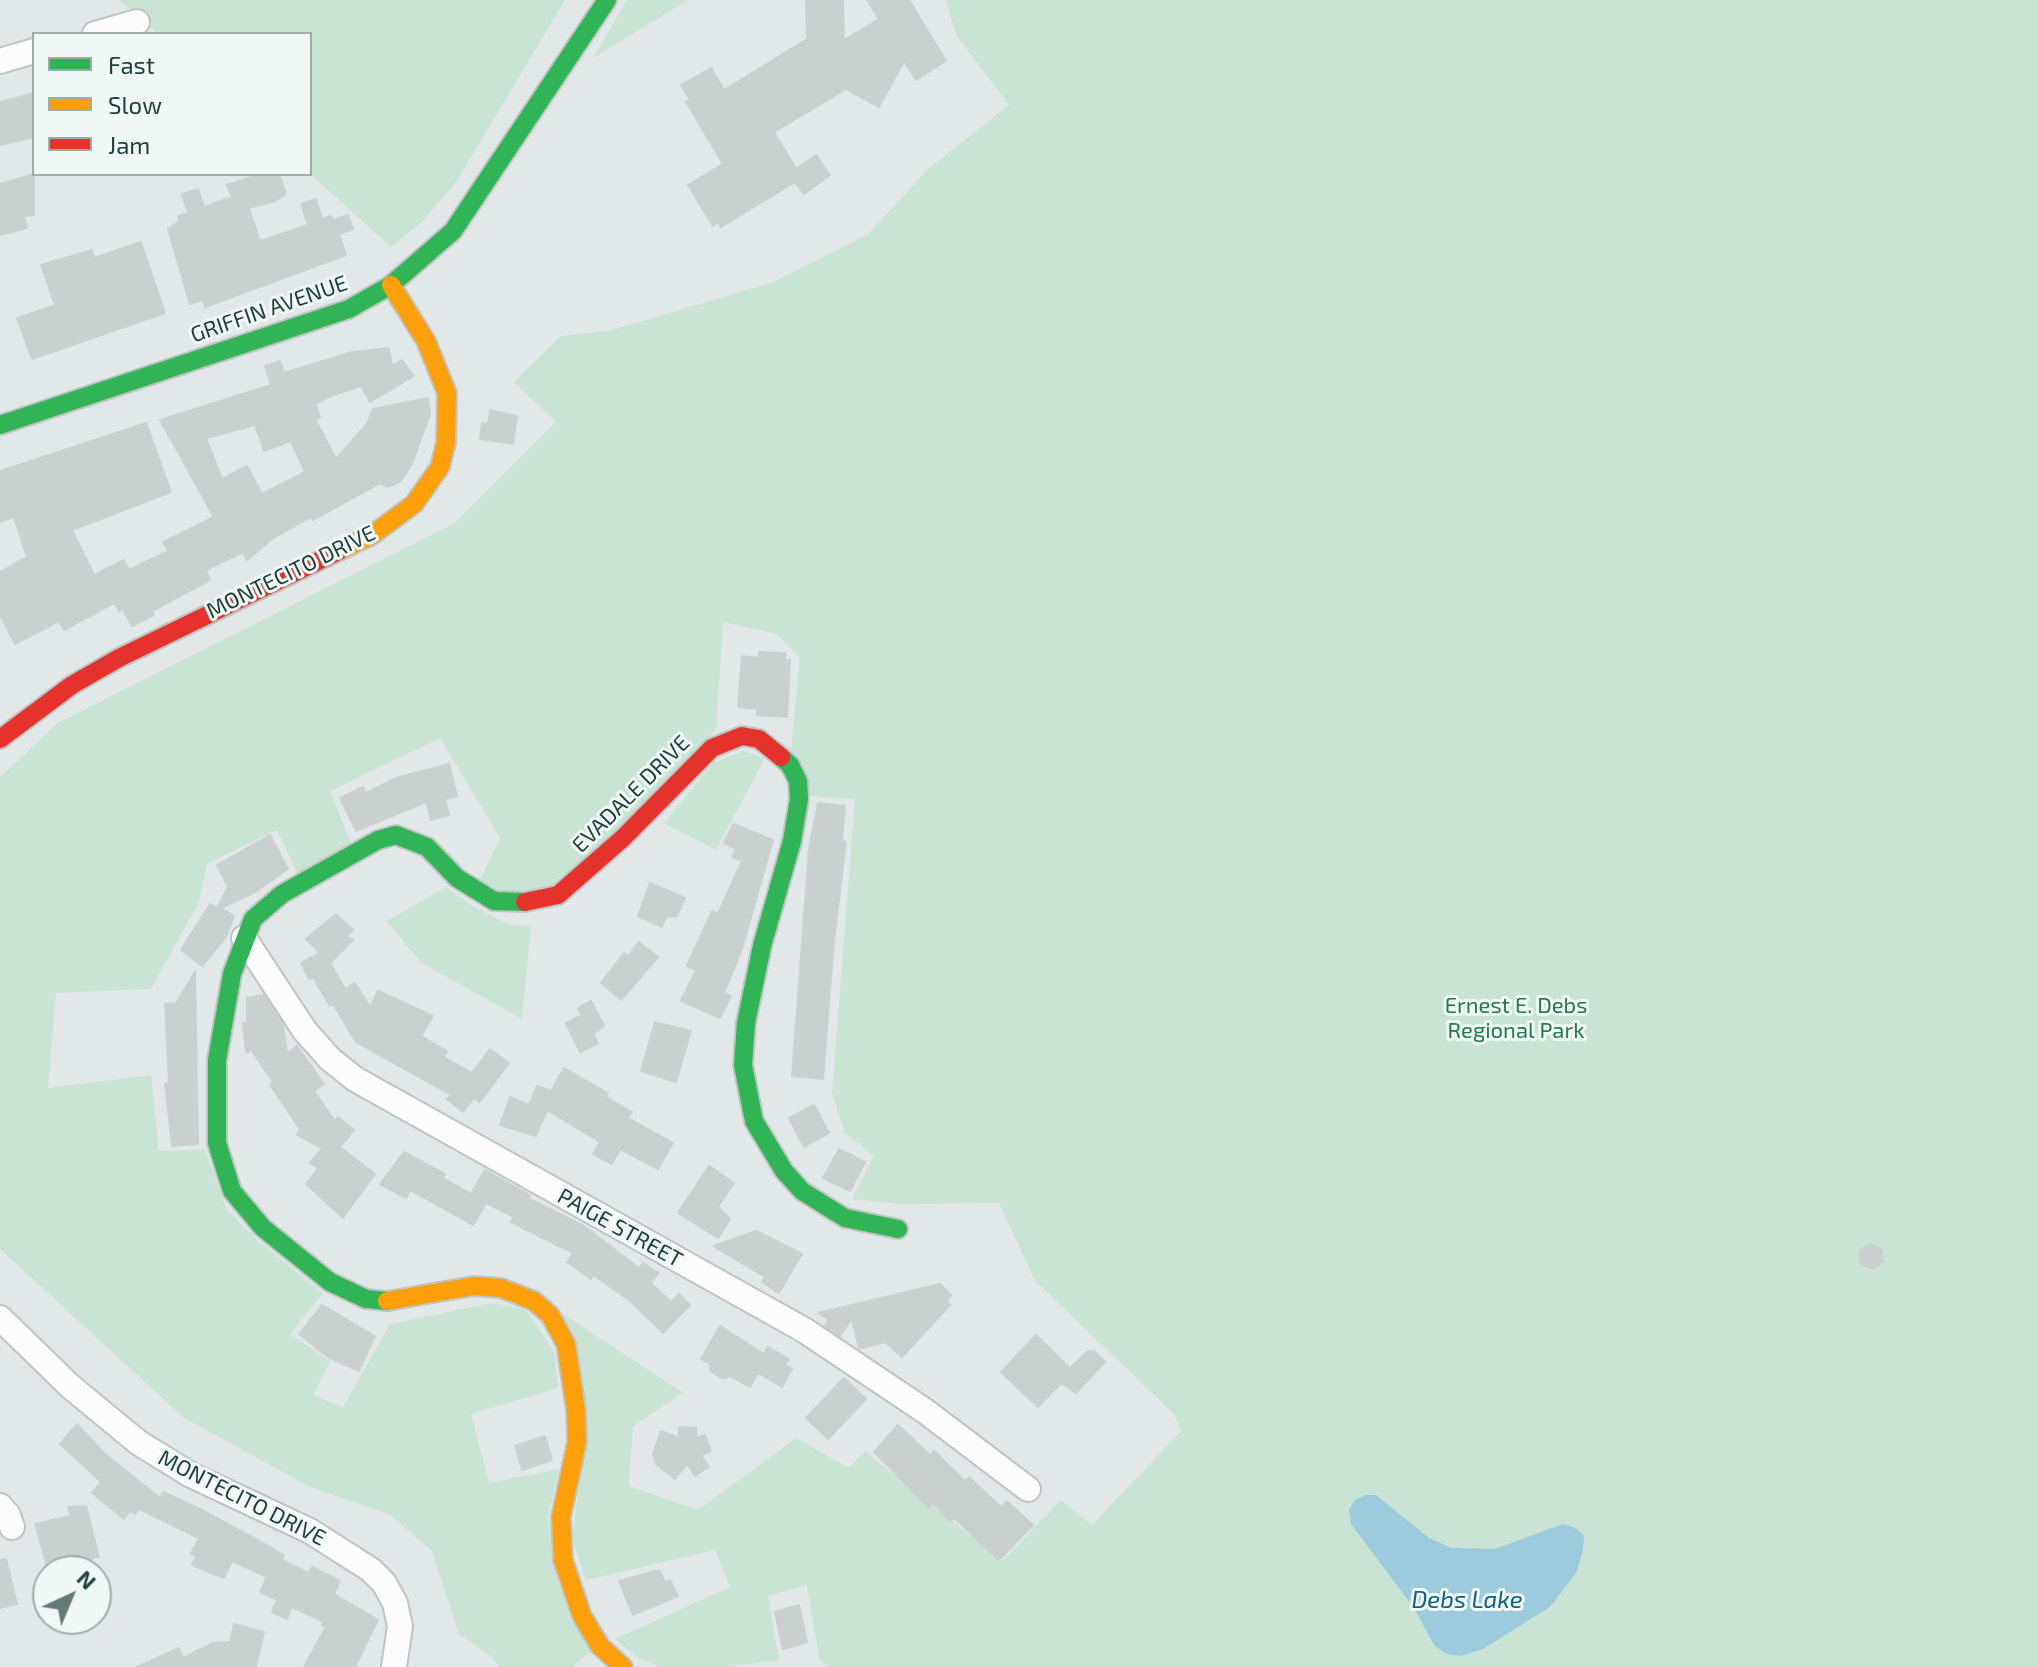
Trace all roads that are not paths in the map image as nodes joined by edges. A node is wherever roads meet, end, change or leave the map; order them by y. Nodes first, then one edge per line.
1 (607, 0) edge
2 (137, 22) dead end
3 (102, 32) edge
4 (32, 52) edge
5 (0, 61) edge
6 (391, 285) junction
7 (0, 425) edge
8 (0, 739) edge
9 (244, 938) junction
10 (898, 1229) dead end
11 (0, 1318) edge
12 (1028, 1489) dead end
13 (394, 1667) edge
14 (623, 1667) edge

1 - 6 street, GRIFFIN AVENUE
2 - 3 street
4 - 5 street
6 - 7 street, GRIFFIN AVENUE
6 - 8 street, MONTECITO DRIVE
9 - 10 street, EVADALE DRIVE
9 - 12 street, PAIGE STREET
9 - 14 street
11 - 13 street, MONTECITO DRIVE

